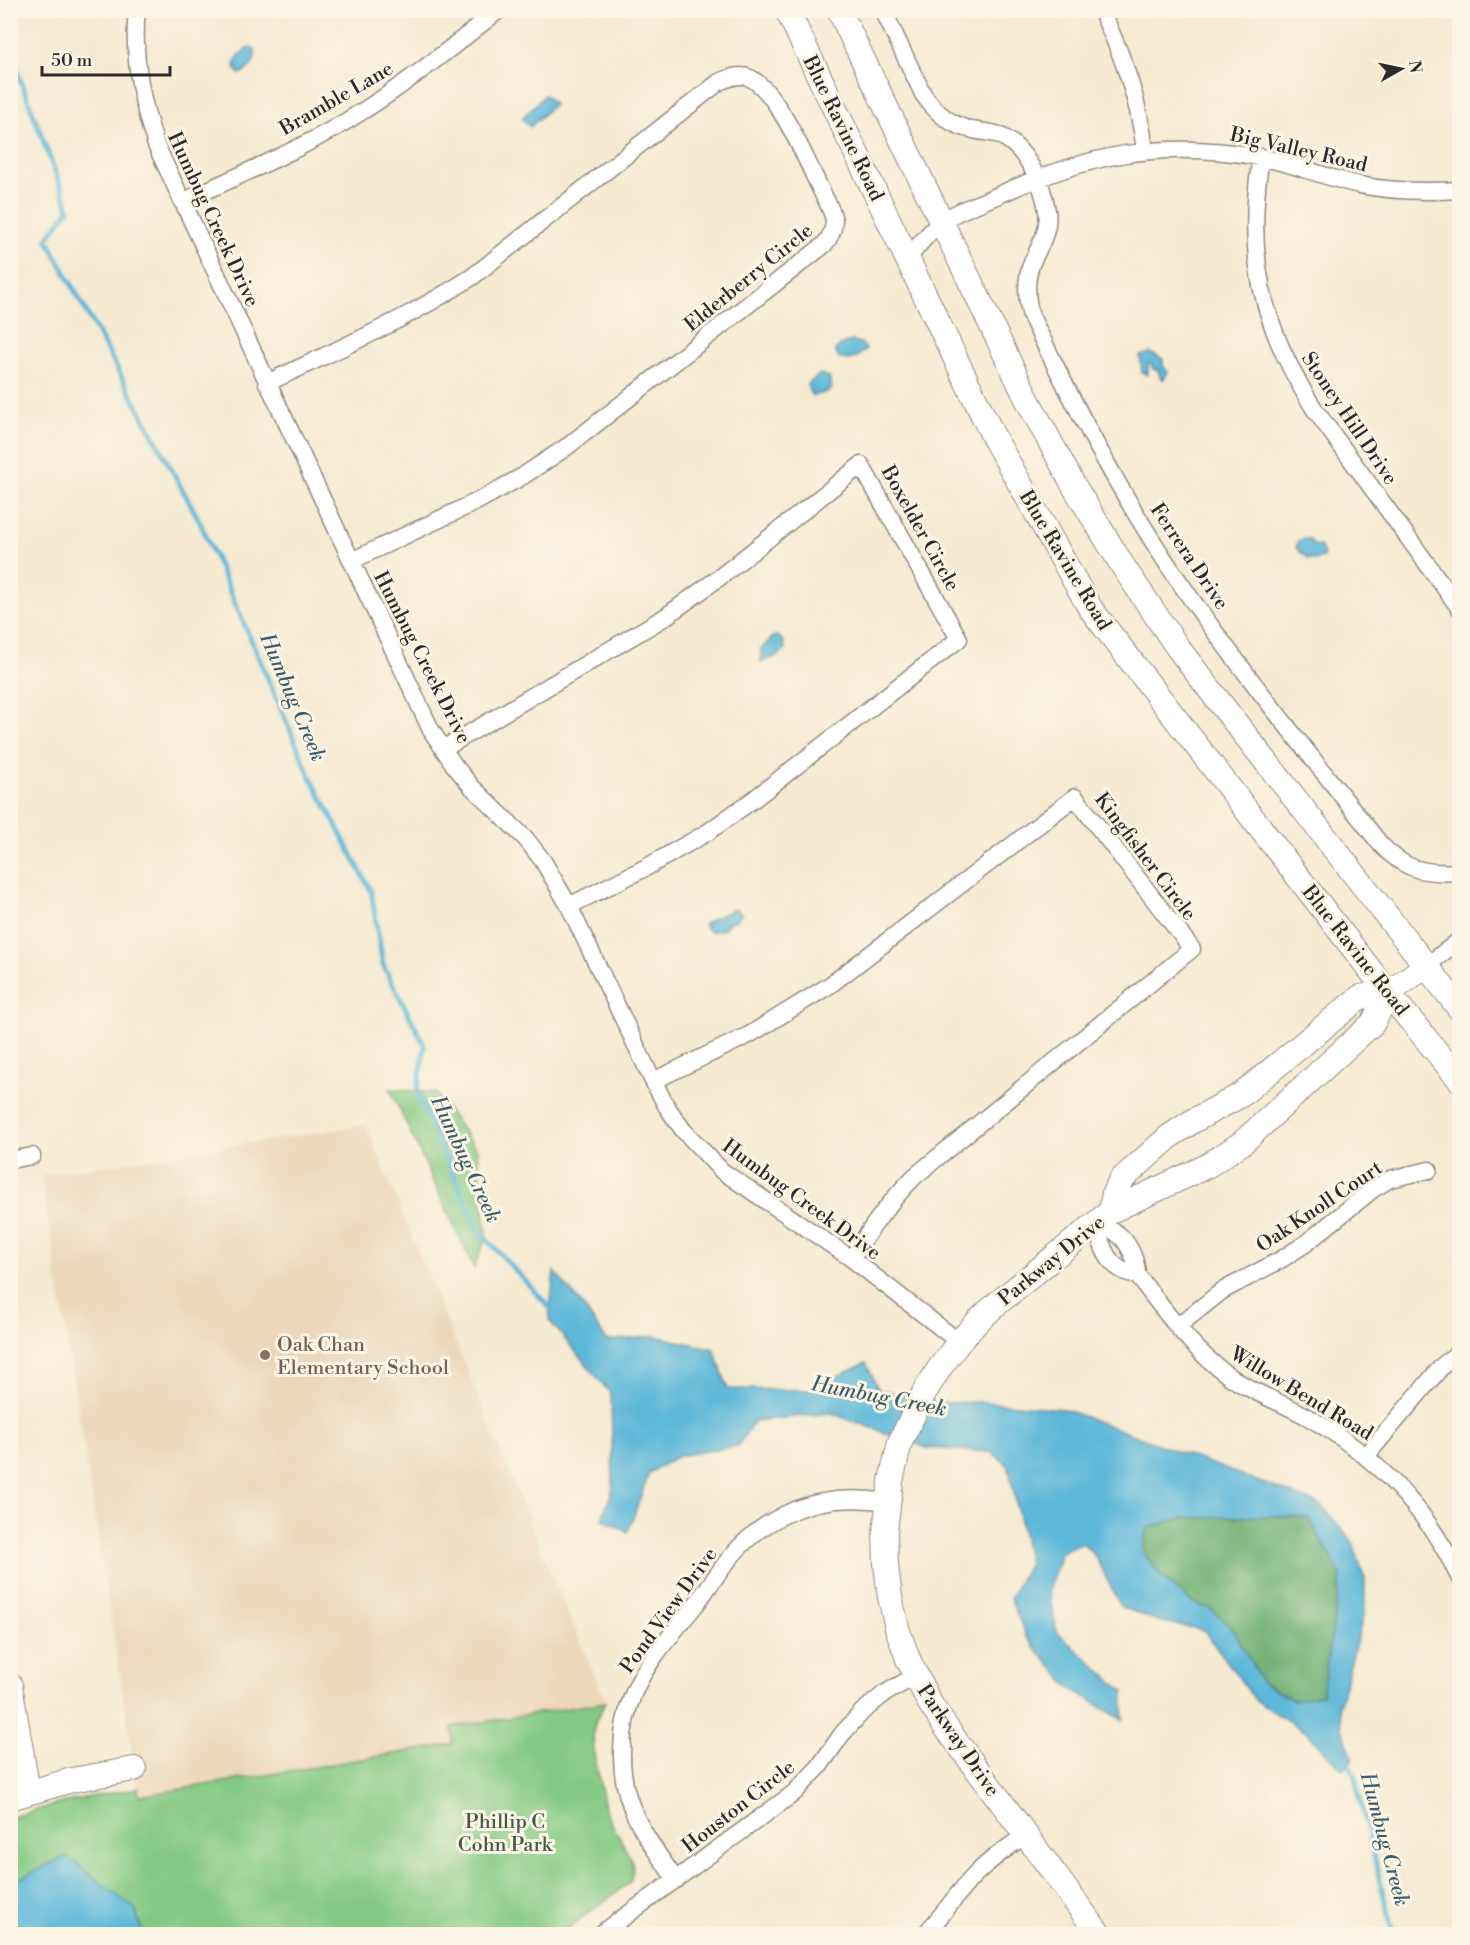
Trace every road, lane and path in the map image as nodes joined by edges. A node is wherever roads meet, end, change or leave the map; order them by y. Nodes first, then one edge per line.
1 (137, 10) edge
2 (499, 10) edge
3 (787, 10) edge
4 (839, 10) edge
5 (883, 10) edge
6 (1101, 10) edge
7 (1145, 151) junction
8 (1261, 157) junction
9 (1036, 177) junction
10 (1460, 190) edge
11 (182, 202) junction
12 (942, 221) junction
13 (907, 259) junction
14 (267, 383) junction
15 (351, 561) junction
16 (1460, 609) edge
17 (443, 749) junction
18 (1460, 872) edge
19 (568, 906) junction
20 (1460, 940) edge
21 (1426, 966) junction
22 (1389, 993) junction
23 (1460, 1009) edge
24 (1460, 1080) edge
25 (653, 1081) junction
26 (32, 1156) dead end
27 (10, 1160) edge
28 (1429, 1170) dead end
29 (1103, 1217) junction
30 (852, 1259) junction
31 (1178, 1326) junction
32 (959, 1342) junction
33 (1460, 1351) edge
34 (1366, 1456) junction
35 (888, 1502) junction
36 (1460, 1579) edge
37 (915, 1676) junction
38 (10, 1685) edge
39 (134, 1769) dead end
40 (19, 1795) edge
41 (1025, 1835) junction
42 (676, 1880) junction
43 (601, 1935) edge
44 (925, 1935) edge
45 (1098, 1935) edge

1 - 11 street, Humbug Creek Drive
2 - 11 street, Bramble Lane
3 - 13 main road, Blue Ravine Road
4 - 12 main road
5 - 9 street, Ferrera Drive
6 - 7 street
7 - 8 street, Big Valley Road
7 - 9 street, Big Valley Road
8 - 10 street, Big Valley Road
8 - 16 street, Stoney Hill Drive
9 - 12 street, Big Valley Road
9 - 18 street, Ferrera Drive
11 - 14 street, Humbug Creek Drive
12 - 13 street, Big Valley Road
12 - 21 main road
13 - 22 main road, Blue Ravine Road
14 - 15 street, Humbug Creek Drive
14 - 15 street, Elderberry Circle
15 - 17 street, Humbug Creek Drive
17 - 19 street, Humbug Creek Drive
17 - 19 street, Boxelder Circle
19 - 25 street, Humbug Creek Drive
20 - 21 street
21 - 22 main road, Parkway Drive
21 - 23 main road
22 - 24 main road, Blue Ravine Road
22 - 29 main road, Parkway Drive
22 - 29 main road, Parkway Drive
25 - 30 street, Humbug Creek Drive
25 - 30 street, Kingfisher Circle
26 - 27 street
28 - 31 street, Oak Knoll Court
29 - 31 street, Willow Bend Road
29 - 32 main road, Parkway Drive
30 - 32 street, Humbug Creek Drive
31 - 34 street, Willow Bend Road
32 - 35 main road, Parkway Drive
33 - 34 street
34 - 36 street, Willow Bend Road
35 - 37 main road, Parkway Drive
35 - 42 street, Pond View Drive
37 - 41 main road, Parkway Drive
37 - 42 street, Houston Circle
38 - 40 main road
39 - 40 main road
41 - 44 street
41 - 45 main road, Parkway Drive
42 - 43 street, Houston Circle

